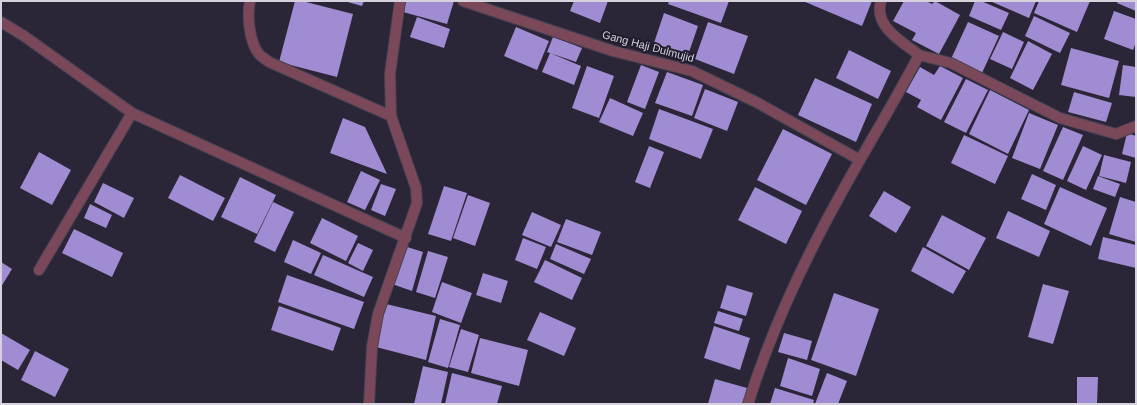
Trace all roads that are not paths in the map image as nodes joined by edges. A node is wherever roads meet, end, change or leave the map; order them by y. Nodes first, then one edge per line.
1 (250, 1) edge
2 (400, 1) edge
3 (463, 1) edge
4 (881, 1) edge
5 (1, 22) edge
6 (920, 55) junction
7 (132, 113) junction
8 (391, 116) junction
9 (1136, 126) edge
10 (860, 160) junction
11 (406, 238) junction
12 (39, 270) dead end
13 (369, 404) edge
14 (748, 404) edge

1 - 8 street
2 - 8 street
3 - 10 street, Gang Haji Dulmujid
4 - 6 street
5 - 7 street
6 - 9 street
6 - 10 street
7 - 11 street
7 - 12 street
8 - 11 street
10 - 14 street
11 - 13 street

